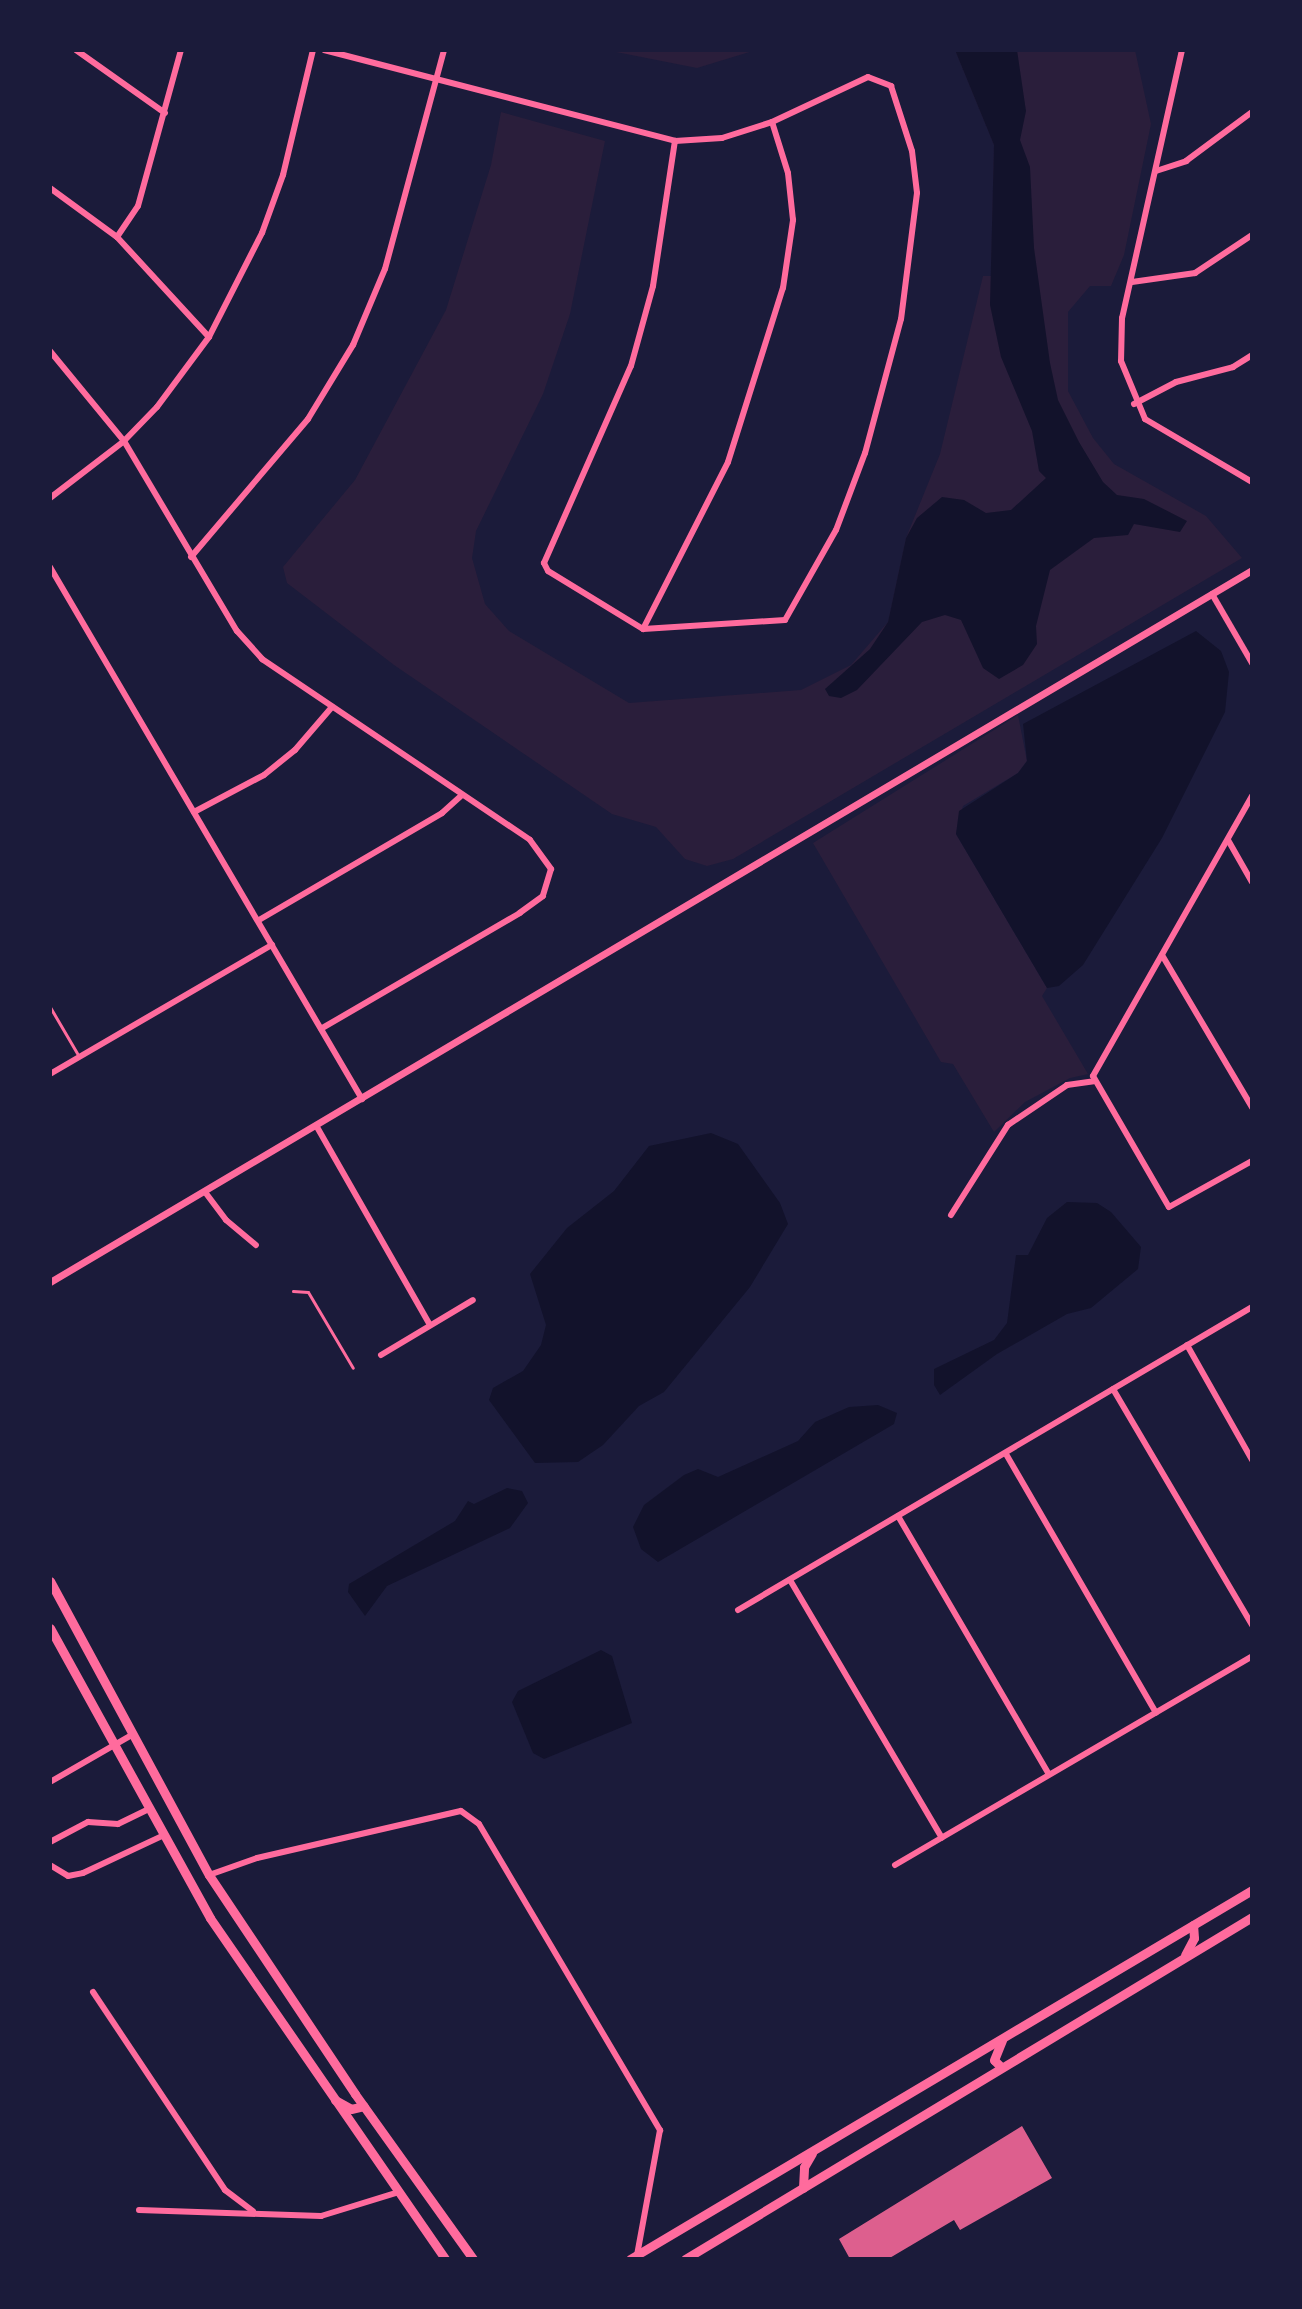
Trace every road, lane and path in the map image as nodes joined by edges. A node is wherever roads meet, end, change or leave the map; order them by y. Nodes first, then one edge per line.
1 (76, 50) edge
2 (181, 50) edge
3 (313, 50) edge
4 (324, 50) edge
5 (444, 50) edge
6 (1182, 50) edge
7 (435, 81) junction
8 (1252, 112) edge
9 (165, 113) junction
10 (772, 122) junction
11 (675, 141) junction
12 (1156, 171) junction
13 (50, 188) edge
14 (1252, 235) edge
15 (117, 237) junction
16 (1132, 282) junction
17 (209, 337) junction
18 (50, 351) edge
19 (1252, 355) edge
20 (1134, 404) junction
21 (124, 441) junction
22 (1252, 482) edge
23 (50, 498) edge
24 (191, 557) junction
25 (50, 567) edge
26 (1252, 570) edge
27 (1212, 594) junction
28 (643, 629) junction
29 (1252, 663) edge
30 (332, 707) junction
31 (461, 796) junction
32 (1252, 796) edge
33 (194, 812) junction
34 (1228, 840) junction
35 (1252, 882) edge
36 (259, 920) junction
37 (272, 945) junction
38 (1162, 955) junction
39 (50, 1007) edge
40 (321, 1029) junction
41 (79, 1057) junction
42 (50, 1074) edge
43 (1094, 1079) junction
44 (362, 1100) junction
45 (1252, 1107) edge
46 (317, 1127) junction
47 (1252, 1161) edge
48 (205, 1192) junction
49 (951, 1215) dead end
50 (256, 1245) dead end
51 (50, 1282) edge
52 (293, 1291) dead end
53 (473, 1300) dead end
54 (1251, 1311) edge
55 (430, 1325) junction
56 (1187, 1345) junction
57 (381, 1355) dead end
58 (353, 1368) dead end
59 (1113, 1389) junction
60 (1006, 1454) junction
61 (1252, 1460) edge
62 (898, 1516) junction
63 (790, 1580) junction
64 (50, 1581) edge
65 (738, 1610) dead end
66 (1252, 1625) edge
67 (50, 1628) edge
68 (1252, 1656) edge
69 (1156, 1713) junction
70 (130, 1736) junction
71 (112, 1747) junction
72 (1049, 1774) junction
73 (50, 1782) edge
74 (147, 1810) junction
75 (162, 1836) junction
76 (942, 1838) junction
77 (50, 1842) edge
78 (50, 1865) edge
79 (895, 1865) dead end
80 (209, 1875) junction
81 (1252, 1890) edge
82 (1252, 1917) edge
83 (1193, 1925) junction
84 (1183, 1957) junction
85 (93, 1992) dead end
86 (1004, 2037) junction
87 (1000, 2066) junction
88 (329, 2096) junction
89 (364, 2106) junction
90 (814, 2150) junction
91 (803, 2188) junction
92 (399, 2192) junction
93 (139, 2210) dead end
94 (253, 2211) junction
95 (634, 2257) edge
96 (445, 2259) edge
97 (473, 2259) edge
98 (685, 2259) edge

1 - 9 street
2 - 9 street
3 - 17 street
4 - 7 street
5 - 7 street
6 - 12 street
7 - 11 street
7 - 24 street
8 - 12 street
9 - 15 street
10 - 11 street
10 - 28 street
10 - 28 street
11 - 28 street
12 - 16 street
13 - 15 street
14 - 16 street
15 - 17 street
16 - 20 street
17 - 21 street
18 - 21 street
19 - 20 street
20 - 22 street
21 - 23 street
21 - 24 street
24 - 30 street
25 - 33 street
26 - 27 street
27 - 29 street
27 - 44 street
30 - 31 street
30 - 33 street
31 - 36 street
31 - 40 street
32 - 34 street
33 - 36 street
34 - 35 street
34 - 38 street
36 - 37 street
37 - 40 street
37 - 41 street
38 - 43 street
38 - 45 street
39 - 41 lane
40 - 44 street
41 - 42 street
43 - 47 street
43 - 49 street
44 - 46 street
46 - 48 street
46 - 55 street
48 - 50 street
48 - 51 street
52 - 58 lane
53 - 55 street
54 - 56 street
55 - 57 street
56 - 59 street
56 - 61 street
59 - 60 street
59 - 66 street
60 - 62 street
60 - 69 street
62 - 63 street
62 - 72 street
63 - 65 street
63 - 76 street
64 - 70 main road
67 - 71 main road
68 - 69 street
69 - 72 street
70 - 71 street
70 - 80 main road
71 - 73 street
71 - 74 main road
72 - 76 street
74 - 75 main road
74 - 77 street
75 - 78 street
75 - 88 main road
76 - 79 street
80 - 89 main road
80 - 95 street
81 - 83 main road
82 - 84 main road
83 - 84 main road
83 - 86 main road
84 - 87 main road
85 - 94 street
86 - 87 main road
86 - 90 main road
87 - 91 main road
88 - 89 main road
88 - 92 main road
89 - 97 main road
90 - 91 main road
90 - 95 main road
91 - 98 main road
92 - 94 street
92 - 96 main road
93 - 94 street

